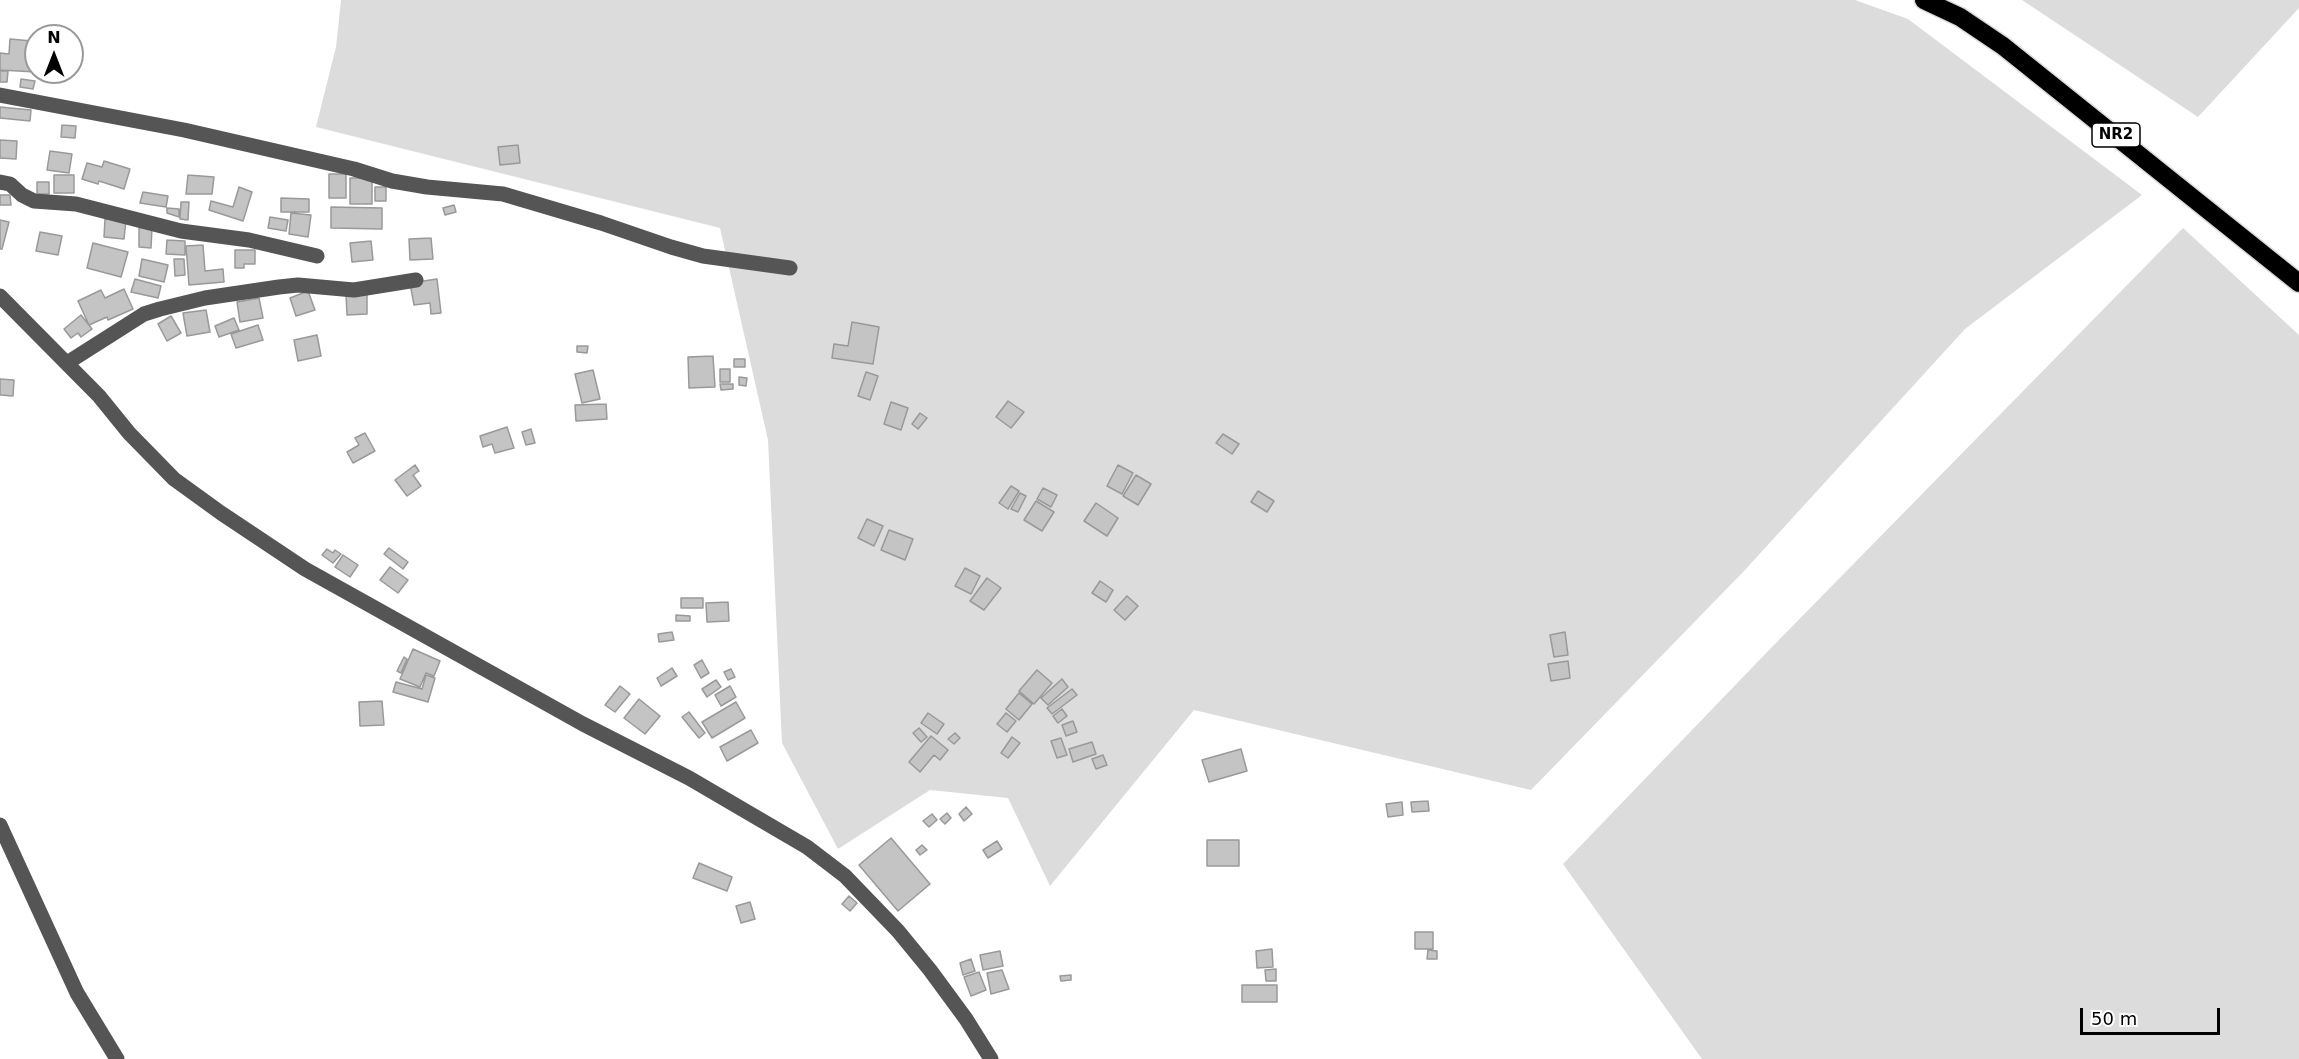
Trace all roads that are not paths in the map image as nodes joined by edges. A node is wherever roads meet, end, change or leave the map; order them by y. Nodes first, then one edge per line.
1 (1924, 0) edge
2 (0, 95) edge
3 (0, 182) edge
4 (317, 256) dead end
5 (790, 268) dead end
6 (416, 280) dead end
7 (2299, 283) edge
8 (0, 296) edge
9 (67, 363) junction
10 (0, 825) edge
11 (117, 1059) edge
12 (992, 1059) edge

1 - 7 highway, NR2 / NR2
2 - 5 street
3 - 4 street
6 - 9 street
8 - 9 street
9 - 12 street
10 - 11 street

